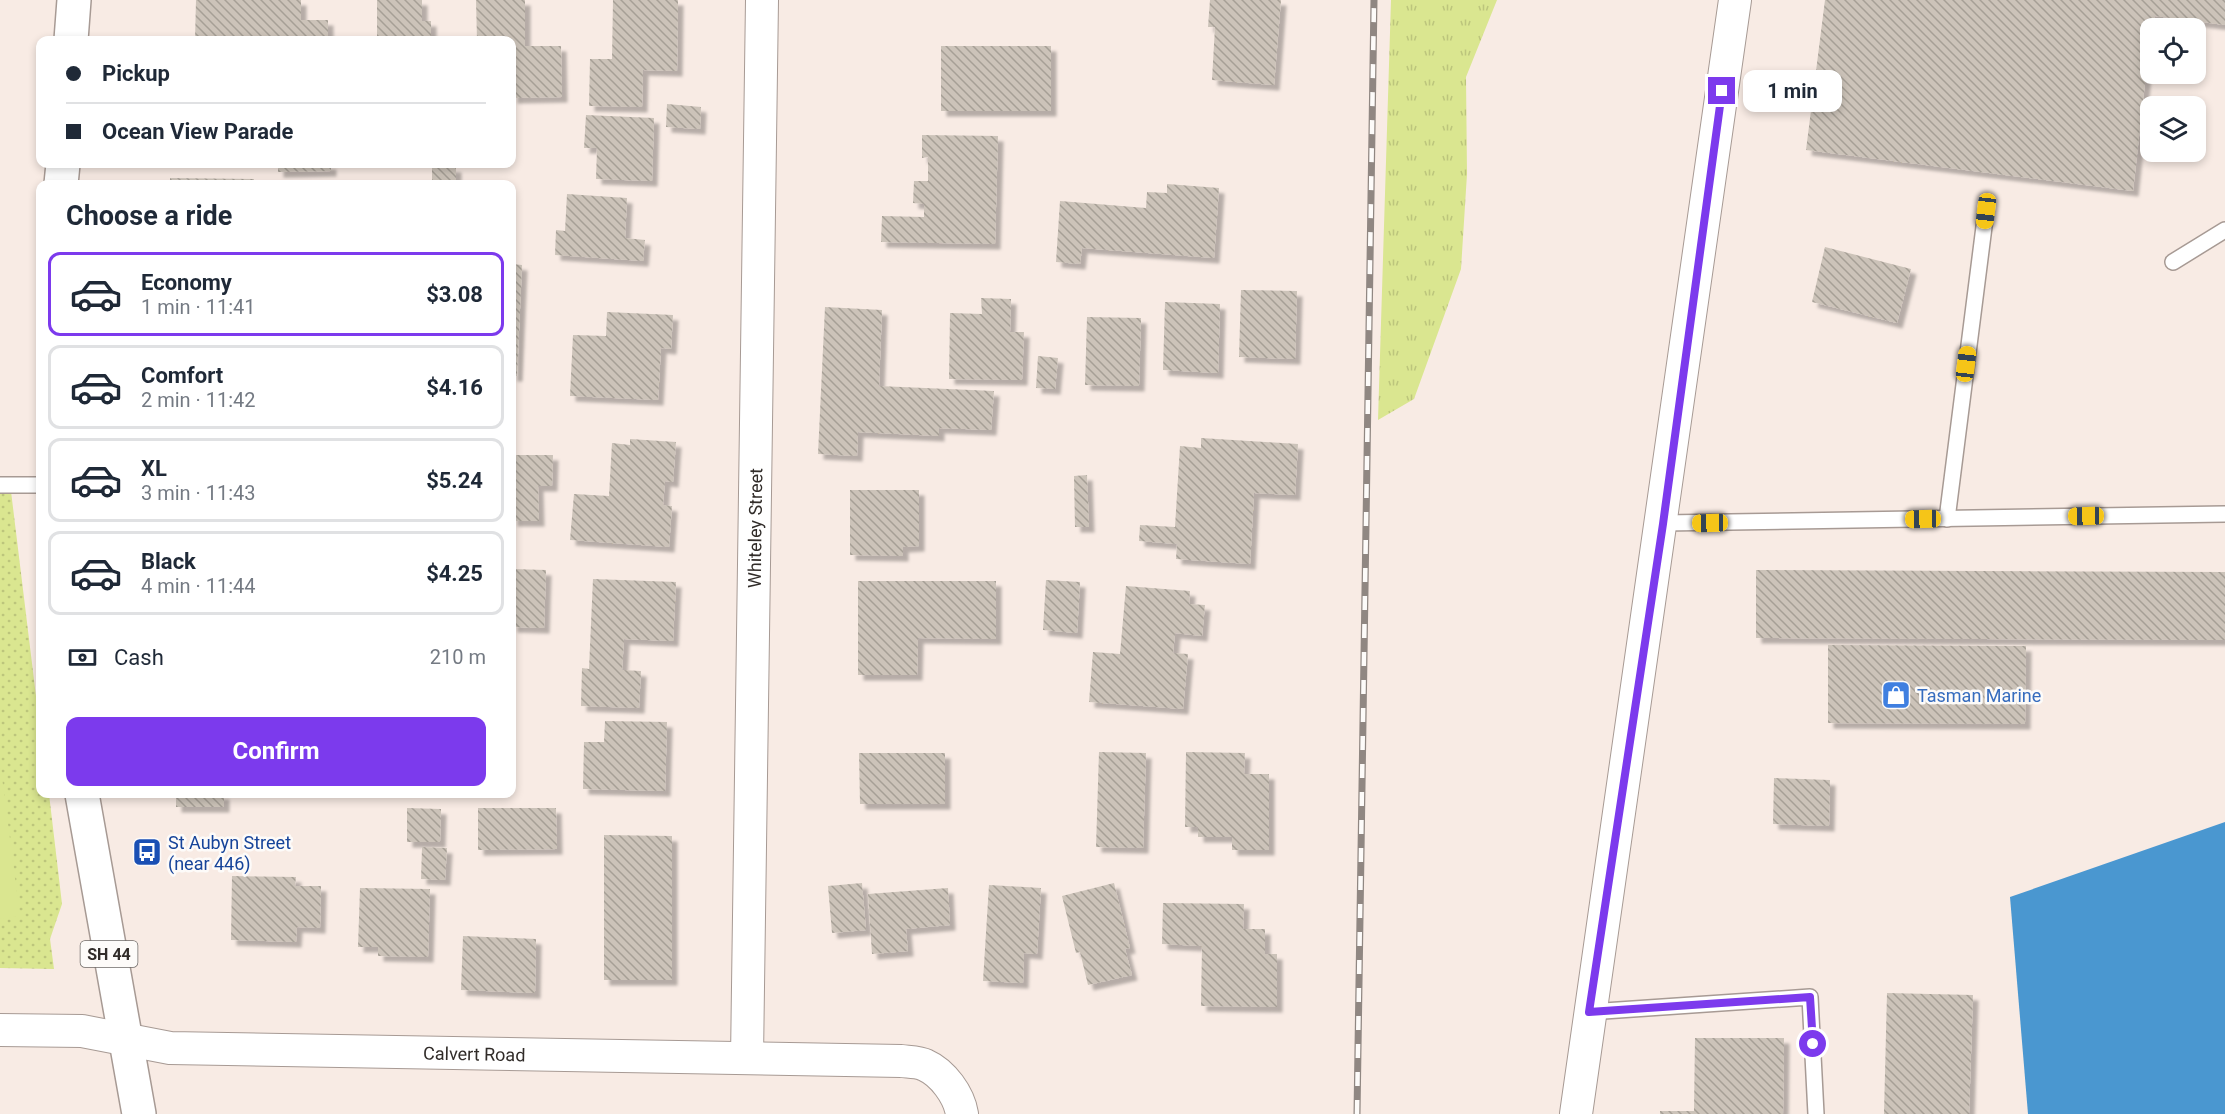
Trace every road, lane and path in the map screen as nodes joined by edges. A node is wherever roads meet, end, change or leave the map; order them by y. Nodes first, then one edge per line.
1 (74, 0) edge
2 (762, 0) edge
3 (1735, 0) edge
4 (71, 36) edge
5 (1986, 211) dead end
6 (2225, 230) edge
7 (2173, 262) dead end
8 (0, 485) edge
9 (36, 485) edge
10 (2225, 514) edge
11 (1947, 519) junction
12 (1663, 524) junction
13 (83, 798) edge
14 (1589, 1012) junction
15 (0, 1030) edge
16 (124, 1039) junction
17 (747, 1058) junction
18 (139, 1114) edge
19 (962, 1114) edge
20 (1576, 1114) edge
21 (1816, 1114) edge

1 - 4 highway
2 - 17 street, Whiteley Street
3 - 12 street
5 - 11 lane
6 - 7 lane
8 - 9 lane
10 - 11 lane
11 - 12 lane
12 - 14 street
13 - 16 highway, SH 44
14 - 20 street
14 - 21 lane
15 - 16 street, Calvert Road
16 - 17 street, Calvert Road
16 - 18 highway, SH 44
17 - 19 street, Calvert Road

